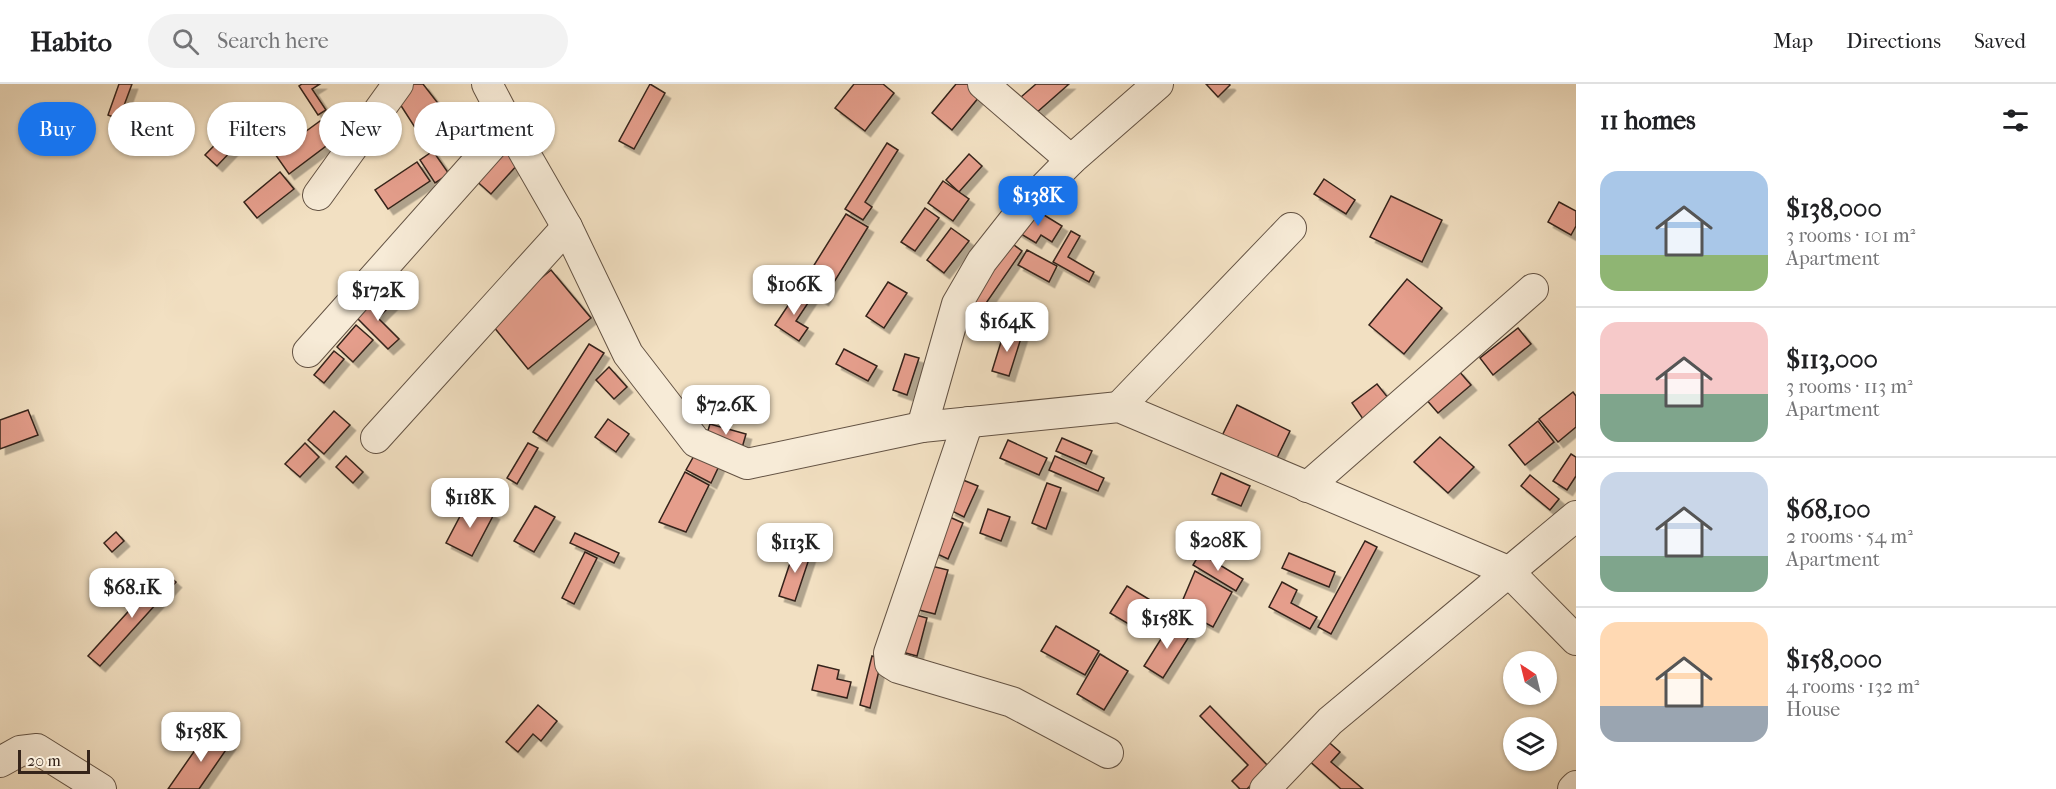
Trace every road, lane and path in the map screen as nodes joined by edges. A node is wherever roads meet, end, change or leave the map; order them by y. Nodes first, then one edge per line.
1 (399, 84) edge
2 (487, 84) edge
3 (983, 84) edge
4 (1158, 84) edge
5 (496, 102) edge
6 (482, 156) edge
7 (526, 156) edge
8 (1071, 160) junction
9 (318, 195) dead end
10 (567, 227) junction
11 (1292, 228) dead end
12 (1533, 289) dead end
13 (308, 351) dead end
14 (1119, 407) junction
15 (968, 422) junction
16 (922, 427) junction
17 (376, 438) dead end
18 (1307, 487) junction
19 (1576, 516) edge
20 (1508, 571) junction
21 (1576, 640) edge
22 (1108, 753) dead end
23 (0, 762) edge
24 (101, 789) edge
25 (1265, 789) edge

1 - 9 street
2 - 5 street
3 - 8 street
4 - 8 street
6 - 13 street
7 - 10 street
8 - 16 street
10 - 16 street
10 - 17 street
11 - 14 street
12 - 18 street
14 - 15 street
14 - 18 street
15 - 16 street
15 - 22 street
18 - 20 street
19 - 20 street
20 - 21 street
20 - 25 street
23 - 24 street

